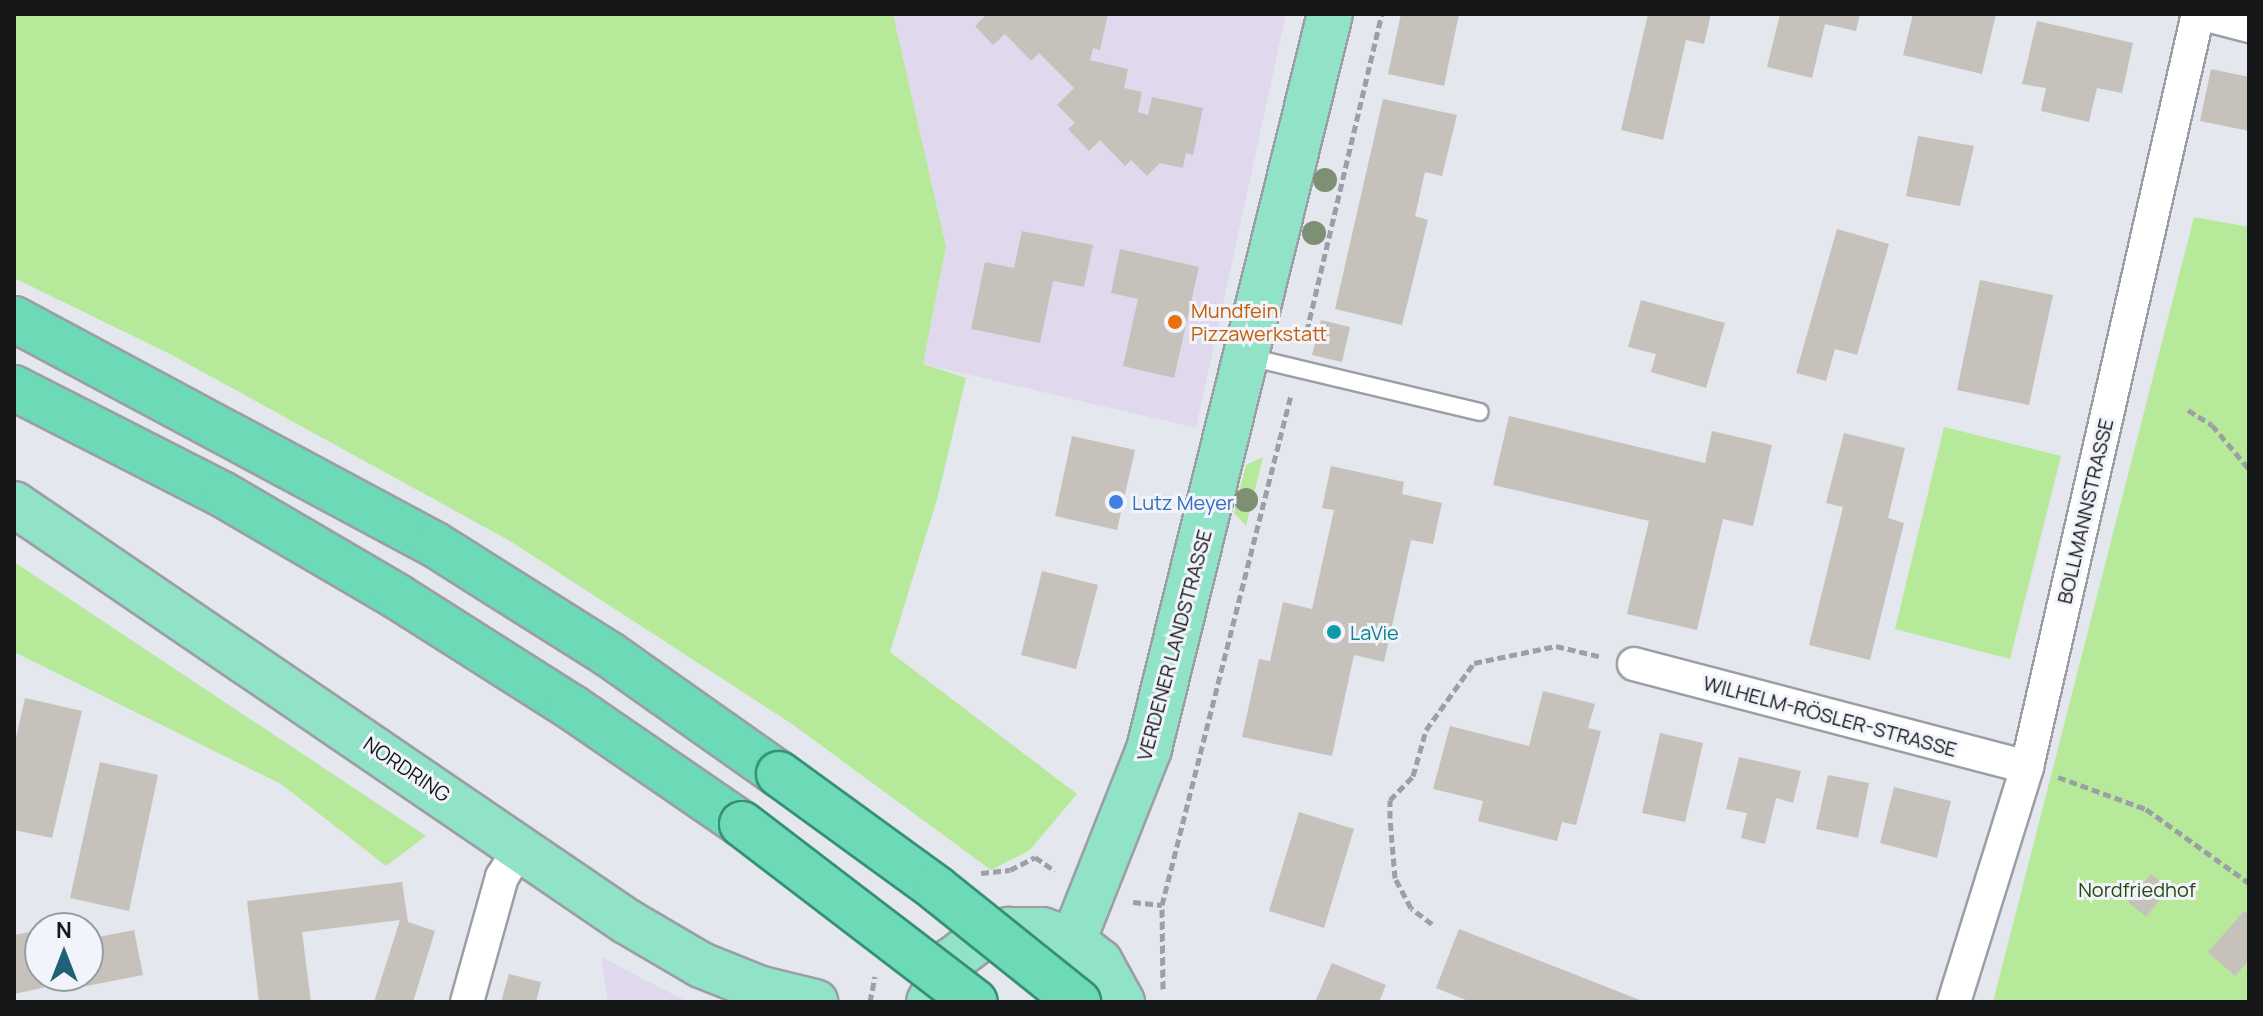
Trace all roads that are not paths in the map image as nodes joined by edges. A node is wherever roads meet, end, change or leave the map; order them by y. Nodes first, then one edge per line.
1 (1330, 14) edge
2 (2200, 14) edge
3 (2249, 26) edge
4 (14, 319) edge
5 (1248, 356) junction
6 (14, 388) edge
7 (1480, 412) dead end
8 (14, 504) edge
9 (1634, 664) road end
10 (2027, 767) junction
11 (521, 847) junction
12 (1073, 941) junction
13 (467, 1002) edge
14 (815, 1002) edge
15 (929, 1002) edge
16 (975, 1002) edge
17 (1078, 1002) edge
18 (1122, 1002) edge
19 (1954, 1002) edge

1 - 5 main road, VERDENER LANDSTRASSE
2 - 3 street
2 - 10 street, BOLLMANNSTRASSE
4 - 17 highway, bridge
5 - 7 lane
5 - 12 main road, VERDENER LANDSTRASSE
6 - 16 highway, bridge
8 - 11 main road, NORDRING
9 - 10 street, WILHELM-RÖSLER-STRASSE
10 - 19 street, BOLLMANNSTRASSE
11 - 13 street
11 - 14 main road, NORDRING
12 - 15 main road
12 - 18 main road

